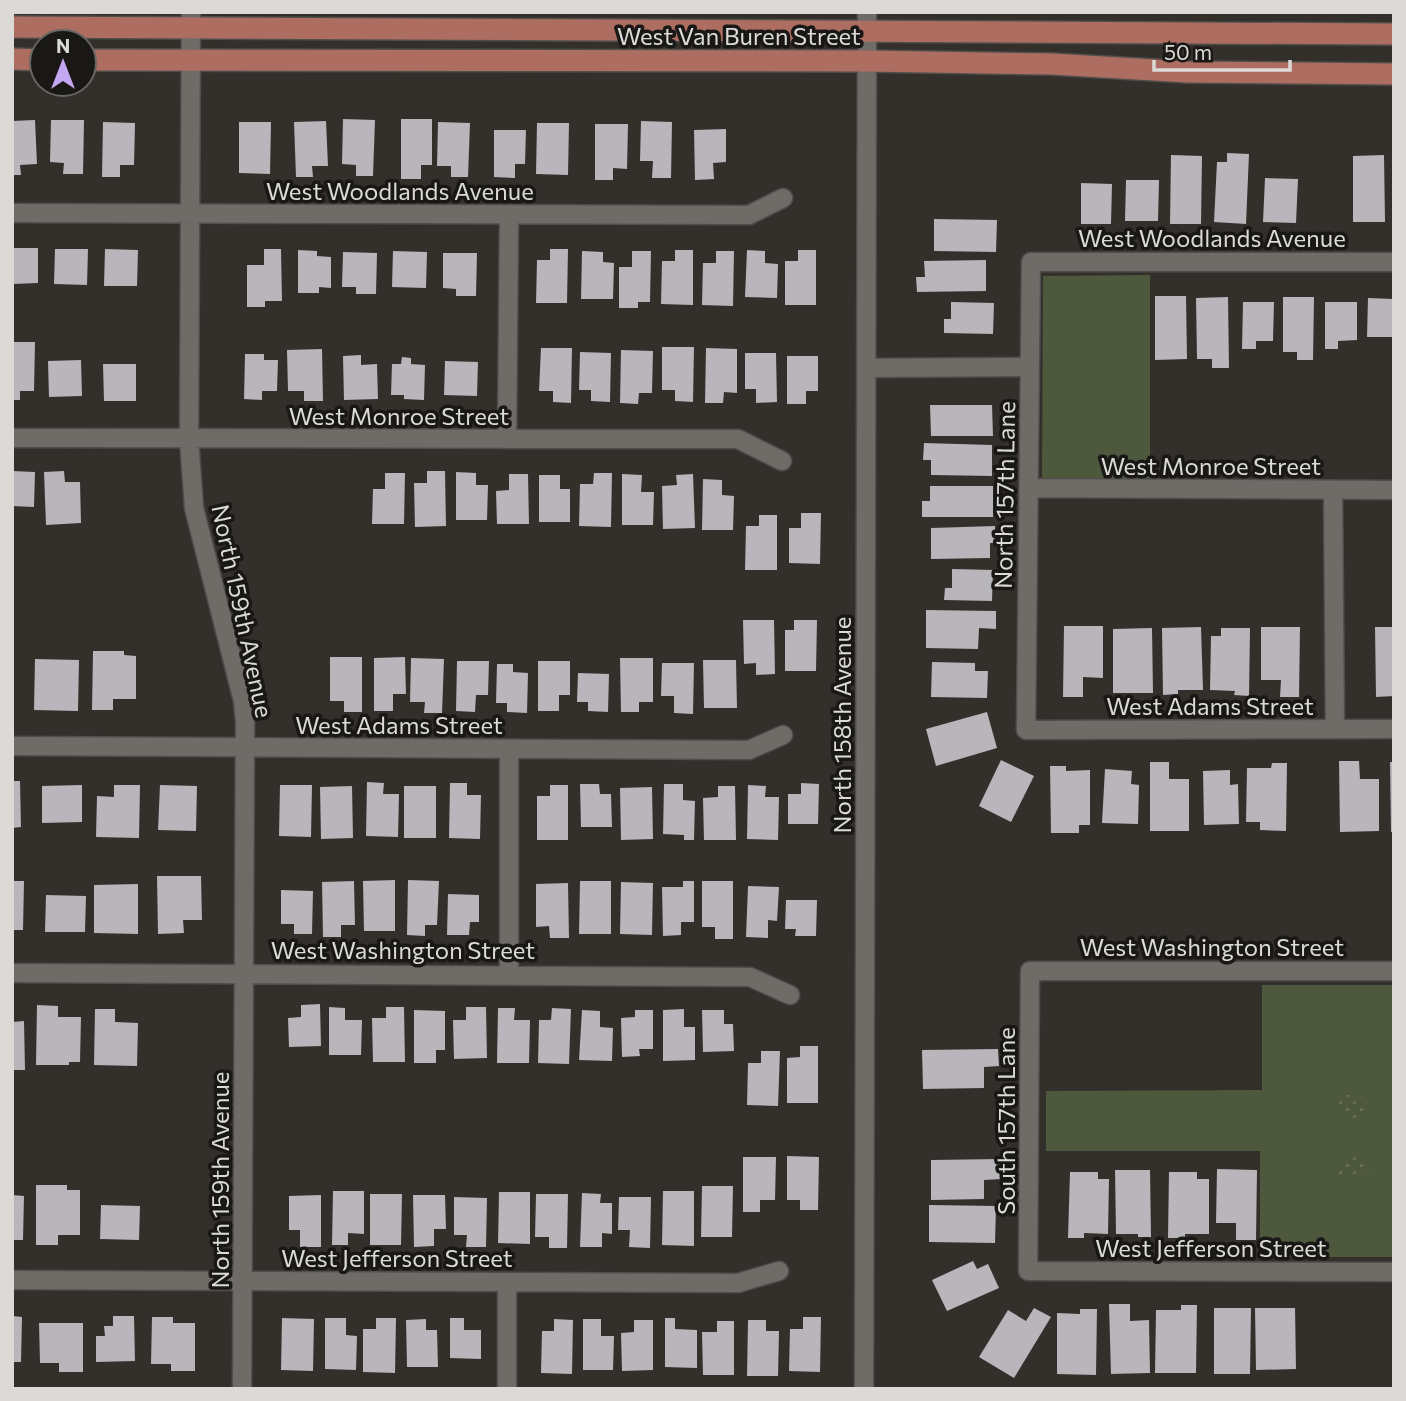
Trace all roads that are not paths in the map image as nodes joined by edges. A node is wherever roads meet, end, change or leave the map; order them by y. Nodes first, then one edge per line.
1 (191, 20) edge
2 (867, 22) edge
3 (12, 27) edge
4 (1394, 34) edge
5 (98, 60) edge
6 (191, 61) junction
7 (867, 61) junction
8 (1394, 74) edge
9 (783, 198) dead end
10 (12, 213) edge
11 (190, 214) junction
12 (509, 215) junction
13 (1031, 262) joint
14 (1394, 262) edge
15 (866, 368) junction
16 (1030, 368) junction
17 (12, 438) edge
18 (189, 439) junction
19 (508, 439) junction
20 (782, 461) dead end
21 (1028, 488) junction
22 (1334, 490) junction
23 (1394, 490) edge
24 (1335, 729) junction
25 (1394, 729) edge
26 (1026, 730) joint
27 (783, 735) dead end
28 (12, 746) edge
29 (245, 748) junction
30 (509, 749) junction
31 (1030, 971) joint
32 (1394, 971) edge
33 (12, 973) edge
34 (245, 973) junction
35 (509, 975) junction
36 (790, 995) dead end
37 (779, 1271) dead end
38 (1028, 1271) joint
39 (1394, 1272) edge
40 (12, 1280) edge
41 (242, 1282) junction
42 (508, 1282) junction
43 (242, 1389) edge
44 (508, 1389) edge
45 (864, 1389) edge

1 - 2 main road, West Van Buren Street
1 - 3 main road, West Van Buren Street
1 - 6 street, North 159th Avenue
2 - 4 main road, West Van Buren Street
2 - 7 street, North 158th Avenue
5 - 6 main road, West Van Buren Street
6 - 7 main road, West Van Buren Street
6 - 11 street, North 159th Avenue
7 - 8 main road, West Van Buren Street
7 - 15 street, North 158th Avenue
9 - 12 street, West Woodlands Avenue
10 - 11 street, West Woodlands Avenue
11 - 12 street, West Woodlands Avenue
11 - 18 street, North 159th Avenue
12 - 19 street
13 - 14 street, West Woodlands Avenue
13 - 16 street, North 157th Lane
15 - 16 street
15 - 45 street, North 158th Avenue
16 - 21 street, North 157th Lane
17 - 18 street, West Monroe Street
18 - 19 street, West Monroe Street
18 - 29 street, North 159th Avenue
19 - 20 street, West Monroe Street
21 - 22 street, West Monroe Street
21 - 26 street, North 157th Lane
22 - 23 street, West Monroe Street
22 - 24 street
24 - 25 street, West Adams Street
24 - 26 street, West Adams Street
27 - 30 street, West Adams Street
28 - 29 street, West Adams Street
29 - 30 street, West Adams Street
29 - 34 street, North 159th Avenue
30 - 35 street
31 - 32 street, West Washington Street
31 - 38 street, South 157th Lane
33 - 34 street, West Washington Street
34 - 35 street, West Washington Street
34 - 41 street, North 159th Avenue
35 - 36 street, West Washington Street
37 - 42 street, West Jefferson Street
38 - 39 street, West Jefferson Street
40 - 41 street, West Jefferson Street
41 - 42 street, West Jefferson Street
41 - 43 street, North 159th Avenue
42 - 44 street

